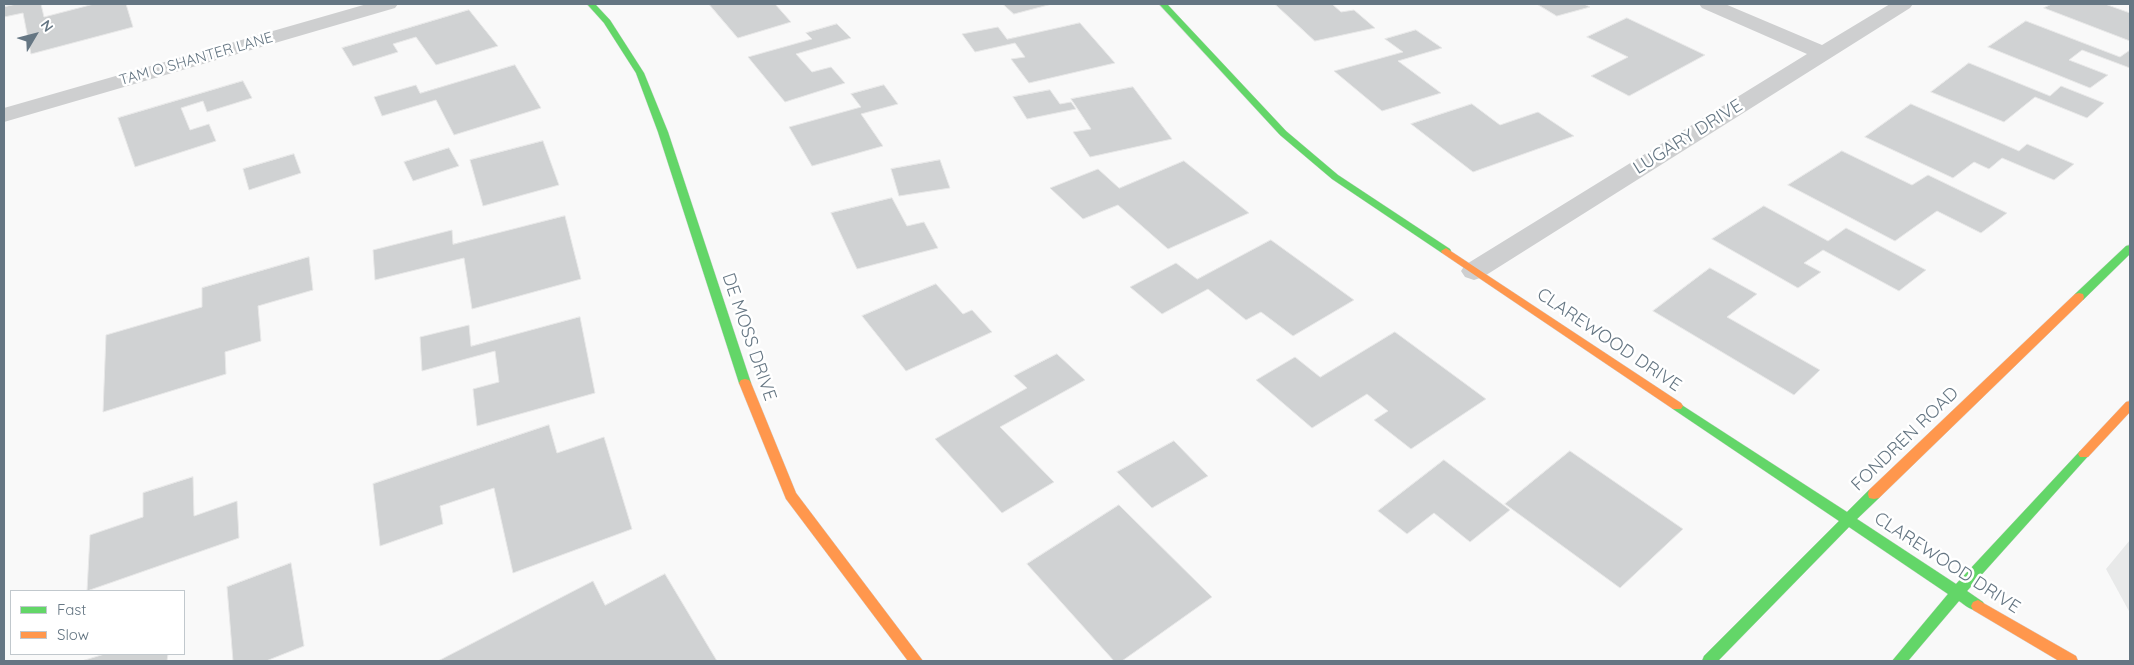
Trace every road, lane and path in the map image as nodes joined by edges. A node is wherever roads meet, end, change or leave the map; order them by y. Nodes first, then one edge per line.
1 (388, 4) edge
2 (591, 4) edge
3 (1163, 4) edge
4 (1709, 4) edge
5 (1903, 4) edge
6 (1822, 53) junction
7 (4, 114) edge
8 (2130, 248) edge
9 (1474, 270) junction
10 (2130, 405) edge
11 (1847, 519) junction
12 (1957, 593) junction
13 (916, 661) edge
14 (1709, 661) edge
15 (1899, 661) edge
16 (2071, 661) edge

1 - 7 street, TAM O SHANTER LANE
2 - 13 street, DE MOSS DRIVE
3 - 9 street, CLAREWOOD DRIVE
4 - 6 street
5 - 6 street, LUGARY DRIVE
6 - 9 street, LUGARY DRIVE
8 - 11 street, FONDREN ROAD
9 - 11 street, CLAREWOOD DRIVE
10 - 12 street
11 - 12 street, CLAREWOOD DRIVE
11 - 14 street, FONDREN ROAD
12 - 15 street
12 - 16 street, CLAREWOOD DRIVE

